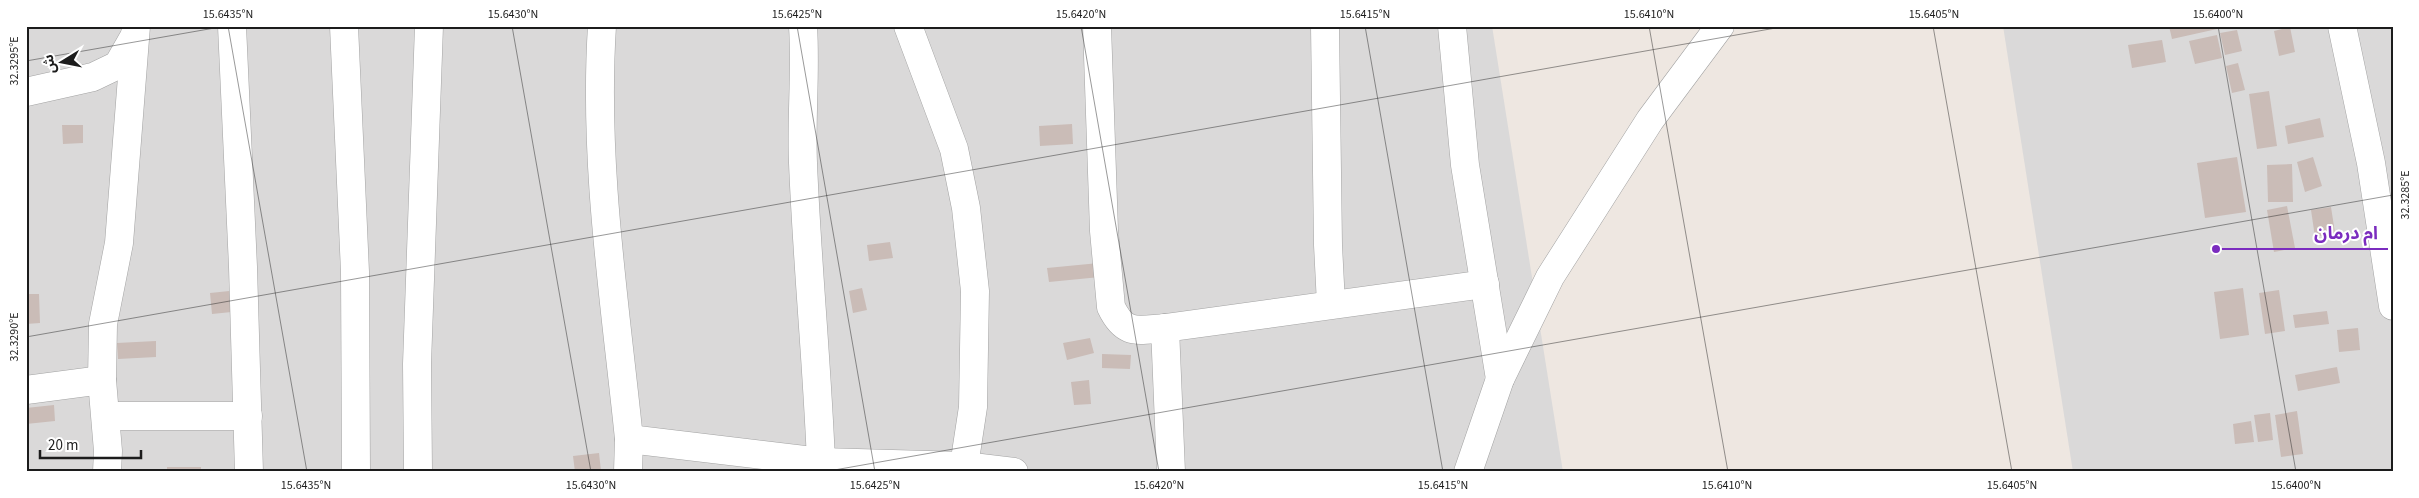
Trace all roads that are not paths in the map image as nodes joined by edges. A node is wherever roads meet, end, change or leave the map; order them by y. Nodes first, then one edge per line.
1 (232, 26) edge
2 (344, 26) edge
3 (429, 26) edge
4 (602, 26) edge
5 (803, 26) edge
6 (908, 26) edge
7 (1098, 26) edge
8 (1325, 26) edge
9 (1452, 26) edge
10 (1720, 26) edge
11 (2342, 26) edge
12 (139, 28) edge
13 (26, 92) edge
14 (2382, 161) edge
15 (1485, 284) junction
16 (1331, 304) junction
17 (2393, 306) edge
18 (1165, 328) junction
19 (1500, 379) junction
20 (102, 380) junction
21 (26, 390) edge
22 (106, 416) junction
23 (248, 416) junction
24 (629, 439) junction
25 (820, 462) junction
26 (964, 466) junction
27 (107, 472) edge
28 (249, 472) edge
29 (356, 472) edge
30 (418, 472) edge
31 (628, 472) edge
32 (1014, 472) edge
33 (1170, 472) edge
34 (1468, 472) edge

1 - 23 street
2 - 29 street
3 - 30 street
4 - 24 street
5 - 25 street
6 - 26 street
7 - 18 street
8 - 16 street
9 - 15 street
10 - 19 street
11 - 14 street
12 - 13 street
12 - 20 street
14 - 17 street
15 - 16 street
15 - 19 street
16 - 18 street
18 - 33 street
19 - 34 street
20 - 21 street
20 - 22 street
22 - 23 street
22 - 27 street
23 - 28 street
24 - 25 street
24 - 31 street
25 - 26 street
26 - 32 street

